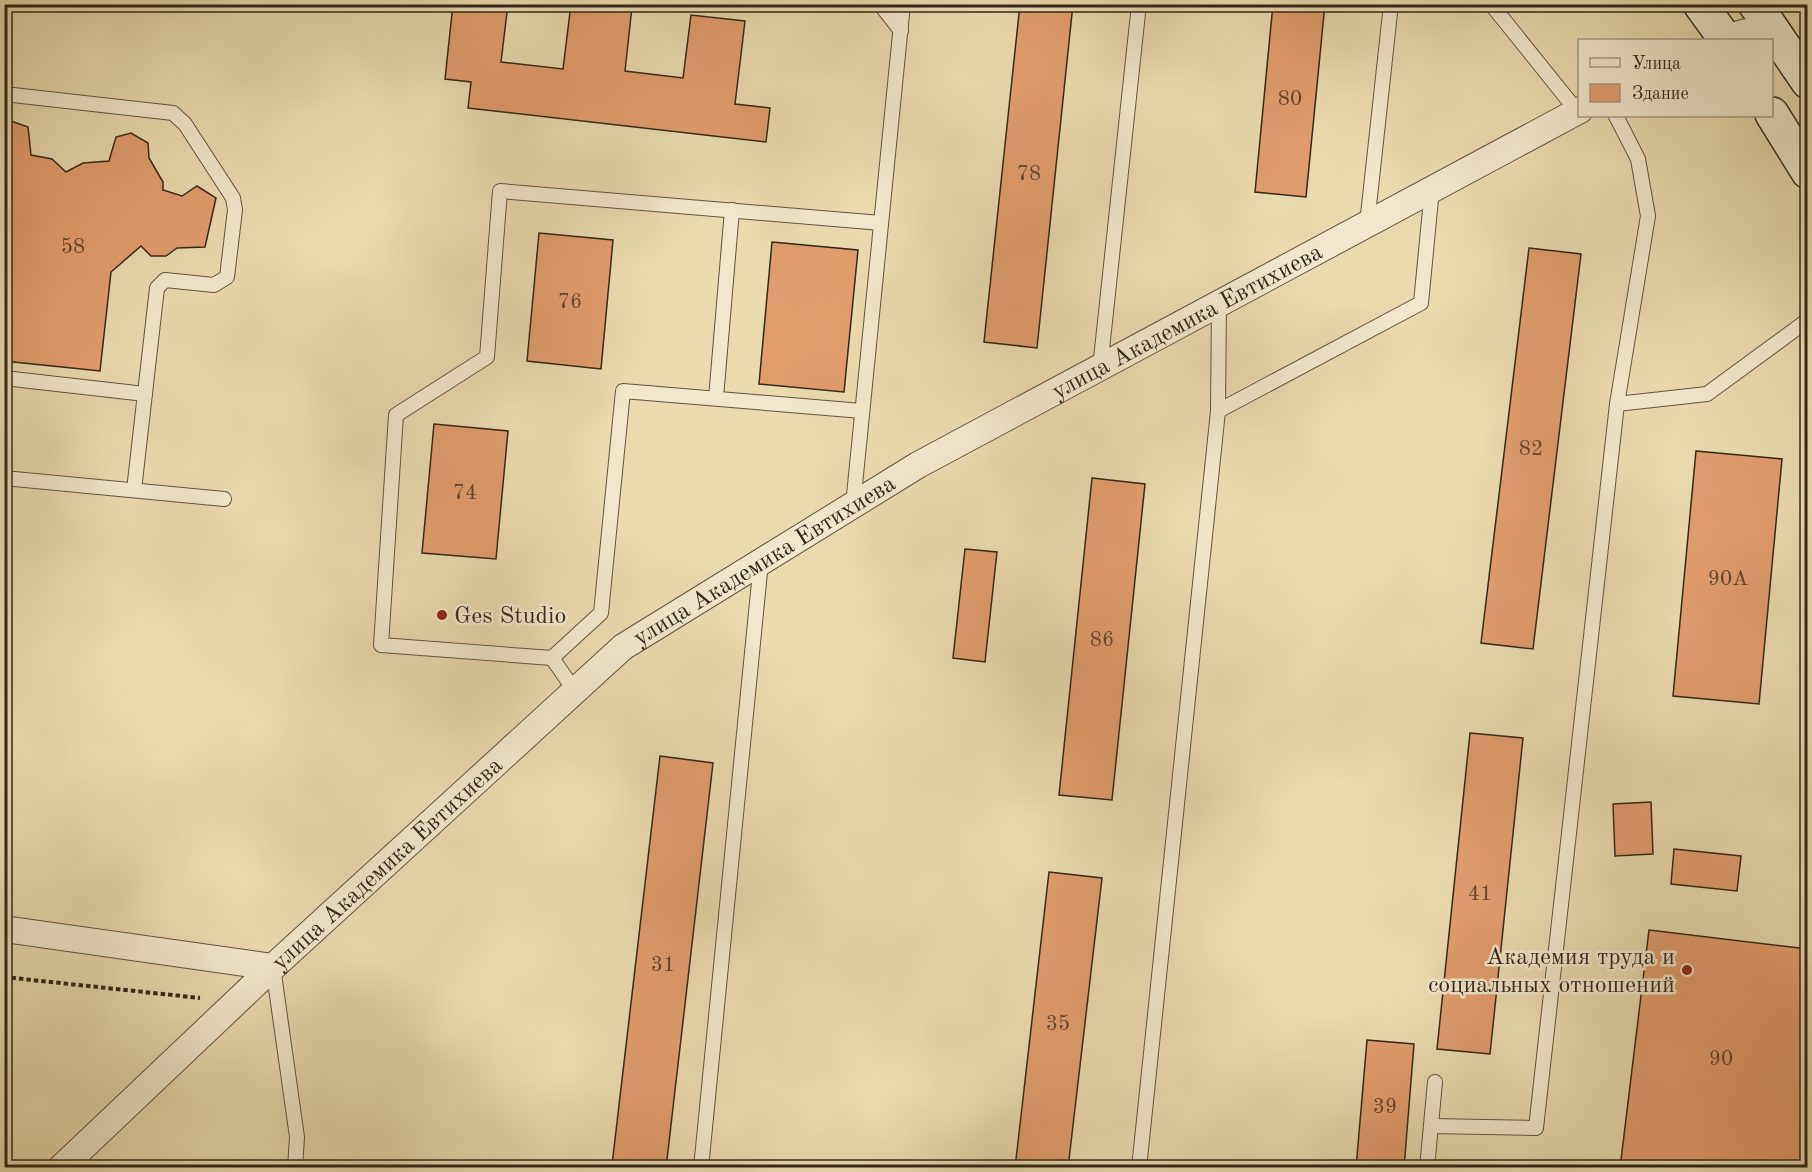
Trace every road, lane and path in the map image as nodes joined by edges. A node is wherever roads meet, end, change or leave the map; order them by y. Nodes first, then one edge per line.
1 (880, 4) edge
2 (903, 4) edge
3 (1140, 4) edge
4 (1391, 4) edge
5 (1491, 4) edge
6 (1700, 4) edge
7 (1755, 4) edge
8 (901, 31) junction
9 (1776, 34) junction
10 (1725, 39) edge
11 (1728, 39) edge
12 (1808, 82) edge
13 (4, 94) edge
14 (1578, 110) edge
15 (1773, 116) edge
16 (1617, 117) edge
17 (1808, 172) edge
18 (1432, 189) junction
19 (732, 210) junction
20 (881, 223) junction
21 (1367, 224) junction
22 (1219, 303) junction
23 (1808, 320) edge
24 (1100, 368) junction
25 (4, 378) edge
26 (145, 394) junction
27 (716, 398) junction
28 (1617, 404) junction
29 (862, 411) junction
30 (1218, 411) junction
31 (4, 478) edge
32 (134, 490) junction
33 (224, 499) dead end
34 (853, 505) junction
35 (761, 562) junction
36 (552, 658) junction
37 (575, 691) junction
38 (4, 929) edge
39 (273, 967) junction
40 (4, 977) edge
41 (236, 1002) junction
42 (1435, 1082) dead end
43 (1431, 1126) junction
44 (61, 1167) edge
45 (295, 1167) edge
46 (701, 1167) edge
47 (1140, 1167) edge
48 (1427, 1167) edge

1 - 8 lane
2 - 8 lane
3 - 24 lane
4 - 21 lane
5 - 14 lane
6 - 10 main road
7 - 9 main road
8 - 20 lane
9 - 11 street
9 - 12 main road
13 - 26 lane
14 - 18 street, улица Академика Евтихиева
15 - 17 main road
16 - 28 lane
18 - 21 street, улица Академика Евтихиева
18 - 30 lane
19 - 20 lane
19 - 27 lane
19 - 36 lane
20 - 29 lane
21 - 22 street, улица Академика Евтихиева
22 - 24 street, улица Академика Евтихиева
22 - 30 lane
23 - 28 lane
24 - 34 street, улица Академика Евтихиева
25 - 26 lane
26 - 32 lane
27 - 29 lane
27 - 36 lane
28 - 43 lane
29 - 34 lane
30 - 47 lane
31 - 32 lane
32 - 33 lane
34 - 35 street, улица Академика Евтихиева
35 - 37 street, улица Академика Евтихиева
35 - 46 lane
36 - 37 lane
37 - 39 street, улица Академика Евтихиева
38 - 39 street
39 - 41 street, улица Академика Евтихиева
39 - 45 lane
40 - 41 path
41 - 44 street, улица Академика Евтихиева
42 - 43 lane
43 - 48 lane

